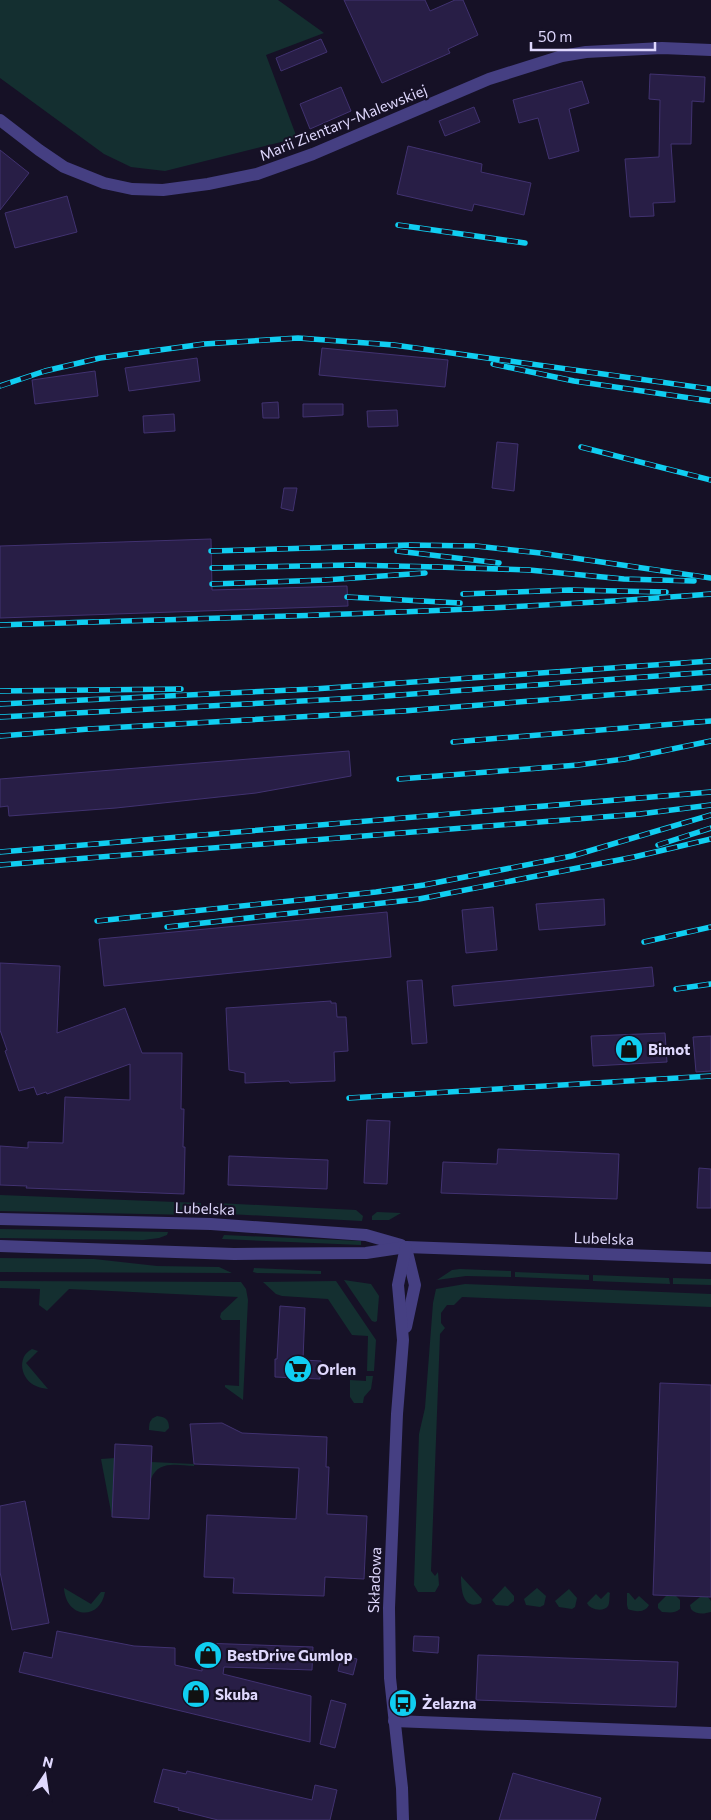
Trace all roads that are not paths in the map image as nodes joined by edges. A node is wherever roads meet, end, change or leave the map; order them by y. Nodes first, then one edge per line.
1 (711, 50) edge
2 (0, 120) edge
3 (0, 1219) edge
4 (0, 1246) edge
5 (406, 1247) junction
6 (711, 1258) edge
7 (394, 1721) junction
8 (711, 1733) edge
9 (403, 1820) edge

1 - 2 street, Marii Zientary-Malewskiej
3 - 5 street, Lubelska
4 - 5 street, Lubelska
5 - 6 street, Lubelska
5 - 7 street, Składowa
7 - 8 street
7 - 9 street, Składowa

